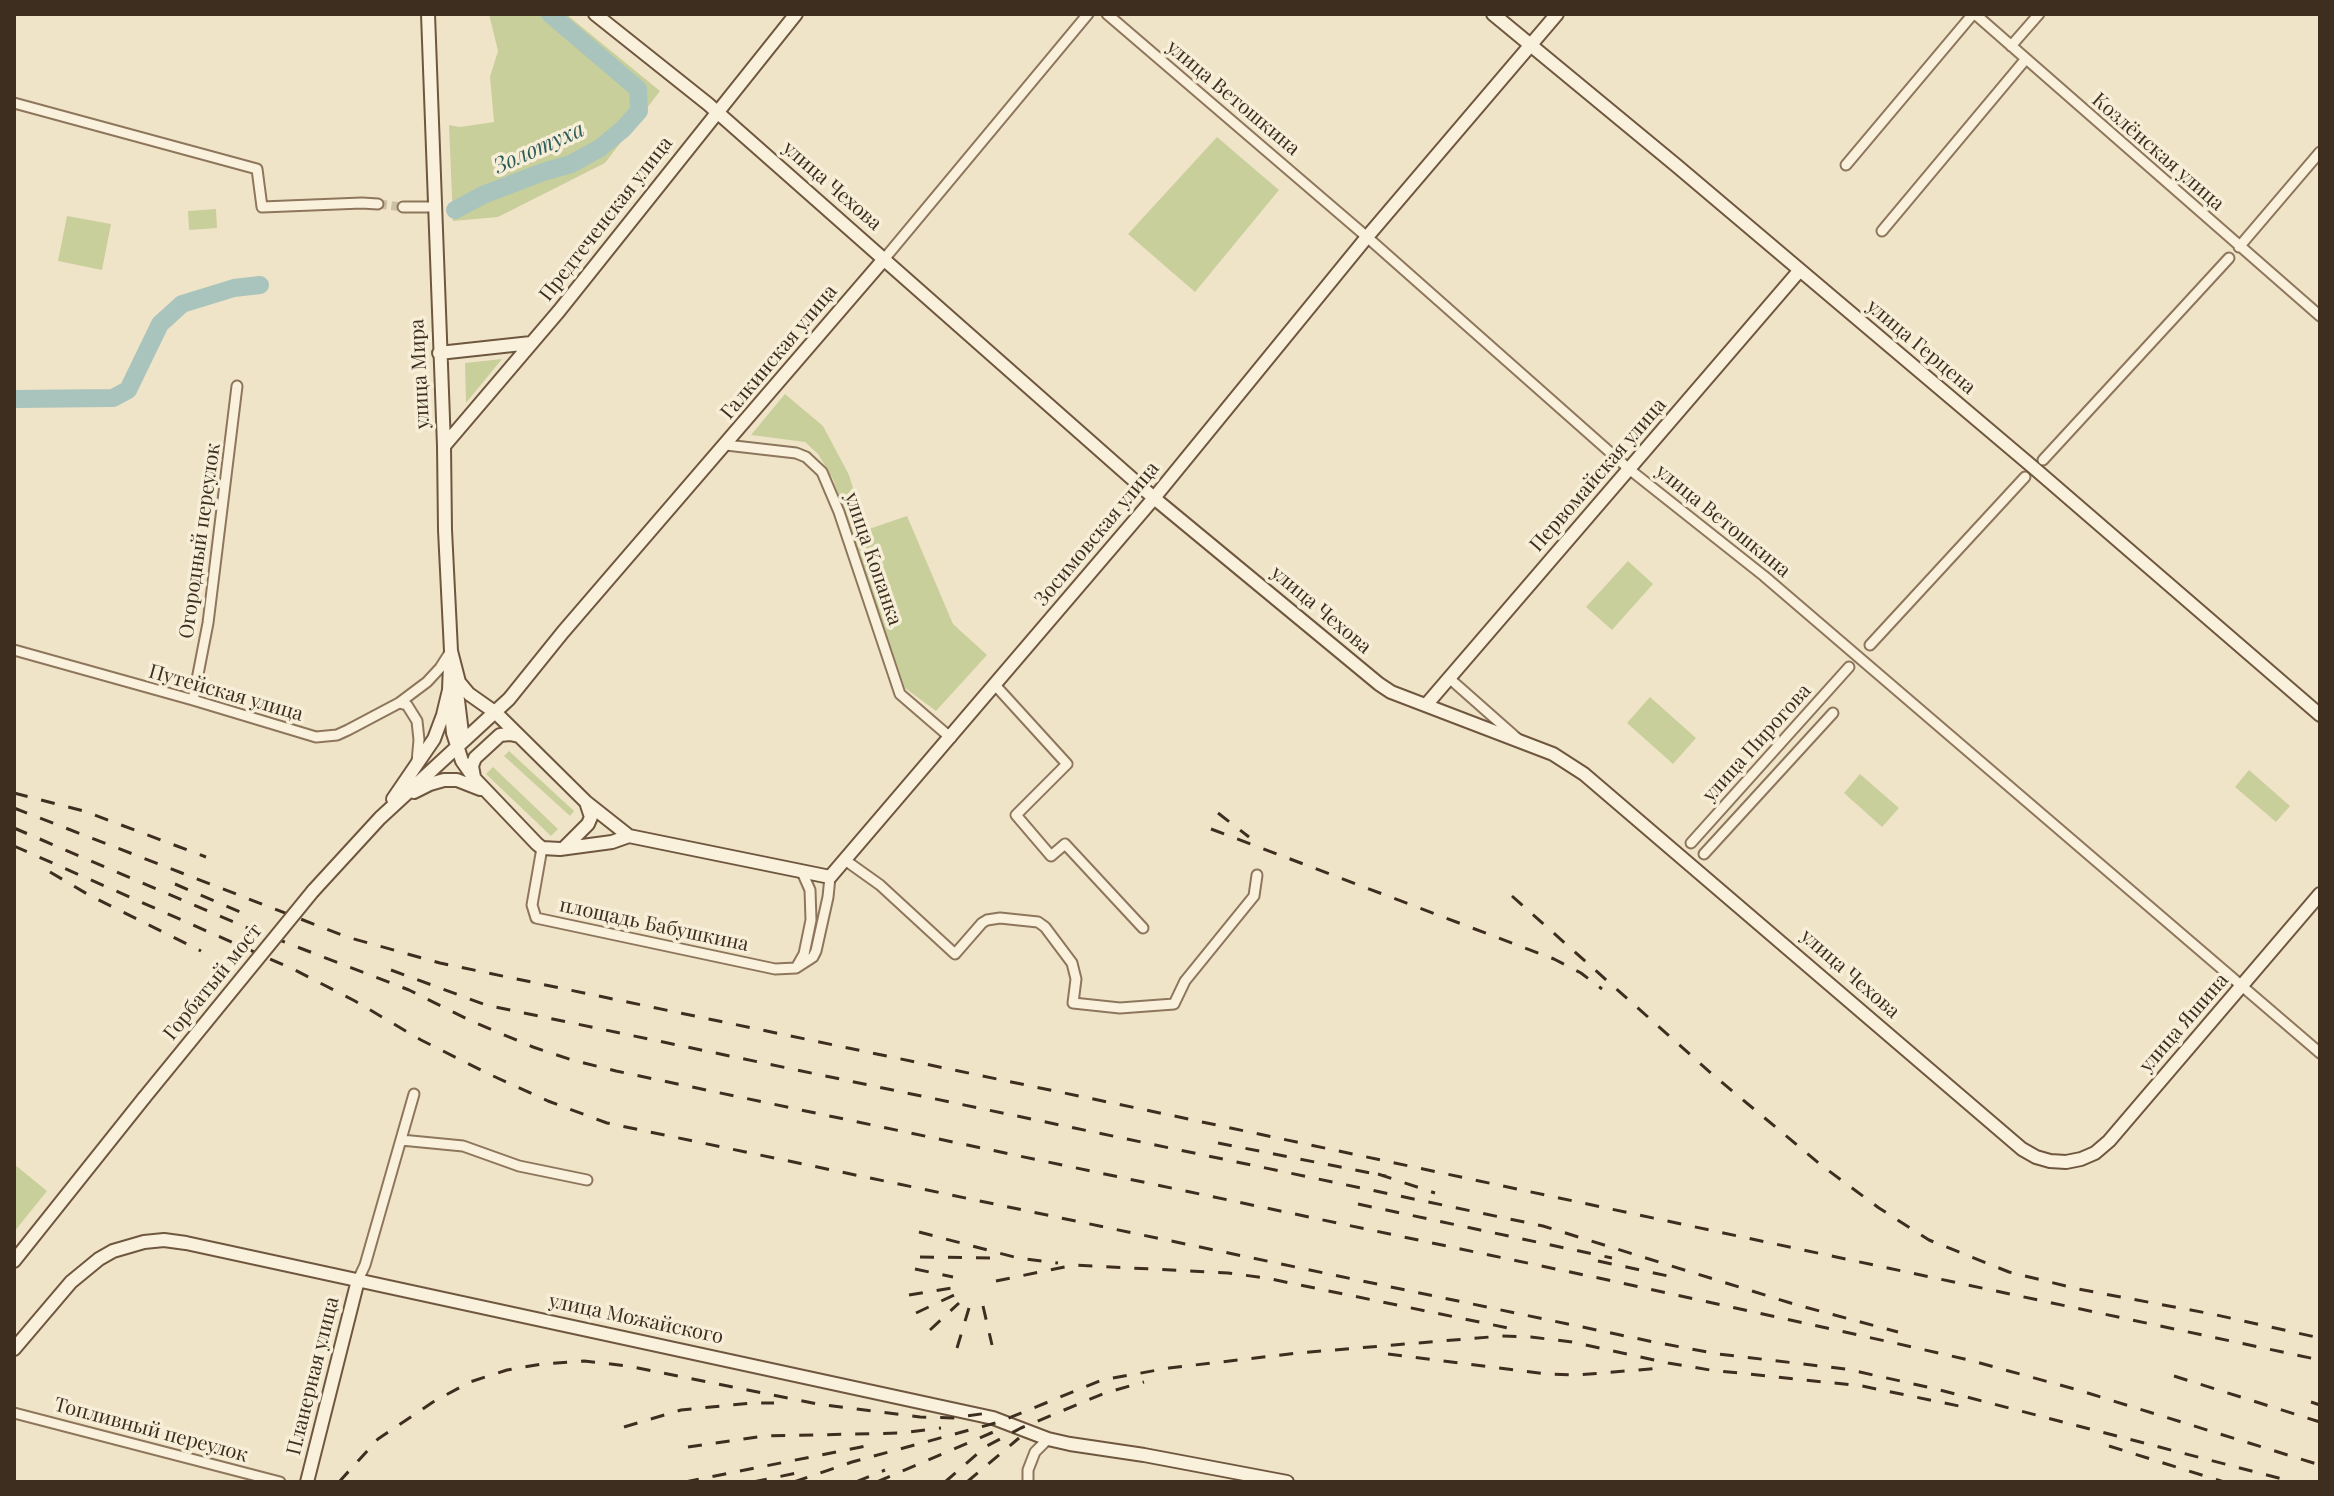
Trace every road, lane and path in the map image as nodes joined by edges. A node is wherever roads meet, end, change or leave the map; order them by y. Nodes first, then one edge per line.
1 (428, 14) edge
2 (595, 14) edge
3 (796, 14) edge
4 (1088, 14) edge
5 (1107, 14) edge
6 (1493, 14) edge
7 (1557, 14) edge
8 (2039, 14) edge
9 (1980, 16) edge
10 (1531, 46) junction
11 (2011, 46) junction
12 (2025, 60) junction
13 (14, 103) edge
14 (716, 112) junction
15 (2320, 152) edge
16 (1846, 165) dead end
17 (378, 204) tunnel mouth
18 (403, 207) tunnel mouth
19 (434, 207) junction
20 (1882, 231) dead end
21 (1367, 237) junction
22 (2239, 247) junction
23 (885, 258) junction
24 (2229, 258) dead end
25 (1800, 270) junction
26 (2320, 316) edge
27 (531, 343) junction
28 (439, 353) junction
29 (237, 386) dead end
30 (726, 445) junction
31 (444, 446) junction
32 (2043, 460) dead end
33 (1629, 469) junction
34 (2025, 477) dead end
35 (1154, 498) junction
36 (1870, 645) dead end
37 (14, 650) edge
38 (451, 651) junction
39 (1849, 667) dead end
40 (455, 670) junction
41 (1449, 678) junction
42 (995, 685) junction
43 (449, 690) junction
44 (193, 700) junction
45 (399, 703) junction
46 (1426, 705) junction
47 (496, 713) junction
48 (1833, 713) dead end
49 (2320, 715) edge
50 (519, 736) junction
51 (951, 738) junction
52 (1521, 741) junction
53 (456, 747) junction
54 (417, 765) junction
55 (474, 778) junction
56 (489, 794) junction
57 (586, 802) junction
58 (380, 818) junction
59 (629, 836) junction
60 (1691, 843) dead end
61 (539, 846) junction
62 (560, 849) junction
63 (1704, 854) dead end
64 (845, 860) junction
65 (802, 872) junction
66 (1257, 875) dead end
67 (830, 877) junction
68 (2320, 894) edge
69 (1143, 928) dead end
70 (796, 968) junction
71 (2241, 986) junction
72 (2320, 1053) edge
73 (414, 1094) dead end
74 (401, 1140) junction
75 (2066, 1162) joint
76 (587, 1180) dead end
77 (14, 1261) edge
78 (358, 1280) junction
79 (14, 1349) edge
80 (14, 1413) edge
81 (1048, 1439) junction
82 (280, 1482) edge
83 (307, 1482) edge
84 (1028, 1482) edge
85 (1287, 1482) edge

1 - 19 street, улица Мира
2 - 14 street, улица Чехова
3 - 14 street, Предтеченская улица
4 - 23 street, Галкинская улица
5 - 21 street, улица Ветошкина
6 - 10 street, улица Герцена
7 - 10 street, Зосимовская улица
8 - 11 street
9 - 11 street, Козлёнская улица
9 - 16 street
10 - 21 street, Зосимовская улица
10 - 25 street, улица Герцена
11 - 12 street, Козлёнская улица
12 - 20 street
12 - 22 street, Козлёнская улица
13 - 17 street
14 - 23 street, улица Чехова
14 - 27 street, Предтеченская улица
15 - 22 street
18 - 19 street
19 - 28 street, улица Мира
21 - 33 street, улица Ветошкина
21 - 35 street, Зосимовская улица
22 - 26 street, Козлёнская улица
23 - 30 street, Галкинская улица
23 - 35 street, улица Чехова
24 - 32 street
25 - 33 street, Первомайская улица
25 - 49 street, улица Герцена
27 - 28 street
27 - 31 street, Предтеченская улица
28 - 31 street, улица Мира
29 - 44 street, Огородный переулок
30 - 47 street, Галкинская улица
30 - 51 street, улица Копанка
31 - 38 street, улица Мира
33 - 41 street, Первомайская улица
33 - 71 street, улица Ветошкина
34 - 36 street
35 - 42 street, Зосимовская улица
35 - 46 street, улица Чехова
37 - 44 street, Путейская улица
38 - 40 street, улица Мира
38 - 43 street
38 - 45 street, Путейская улица
39 - 60 street, улица Пирогова
40 - 47 street, улица Мира
40 - 53 street
41 - 46 street, Первомайская улица
41 - 52 street
42 - 51 street, Зосимовская улица
42 - 69 street
43 - 53 street
43 - 54 street
44 - 45 street, Путейская улица
45 - 54 street
46 - 52 street, улица Чехова
47 - 50 street
47 - 53 street, Галкинская улица
48 - 63 street, улица Пирогова
50 - 55 street
50 - 57 street
51 - 64 street, Зосимовская улица
52 - 75 street, улица Чехова
53 - 55 street
53 - 58 street, Галкинская улица
54 - 58 street
55 - 56 street
56 - 58 street
56 - 61 street
57 - 59 street
57 - 62 street
58 - 77 street, Горбатый мост, bridge
59 - 62 street
59 - 65 street
61 - 62 street
61 - 70 street, площадь Бабушкина
64 - 66 street
64 - 67 street, Зосимовская улица
65 - 67 street
65 - 70 street
67 - 70 street
68 - 71 street, улица Яшина
71 - 72 street, улица Ветошкина
71 - 75 street, улица Яшина
73 - 74 street
74 - 76 street
74 - 78 street
78 - 79 street, улица Можайского
78 - 81 street, улица Можайского
78 - 83 street, Планерная улица
80 - 82 street, Топливный переулок
81 - 84 street
81 - 85 street, улица Можайского

